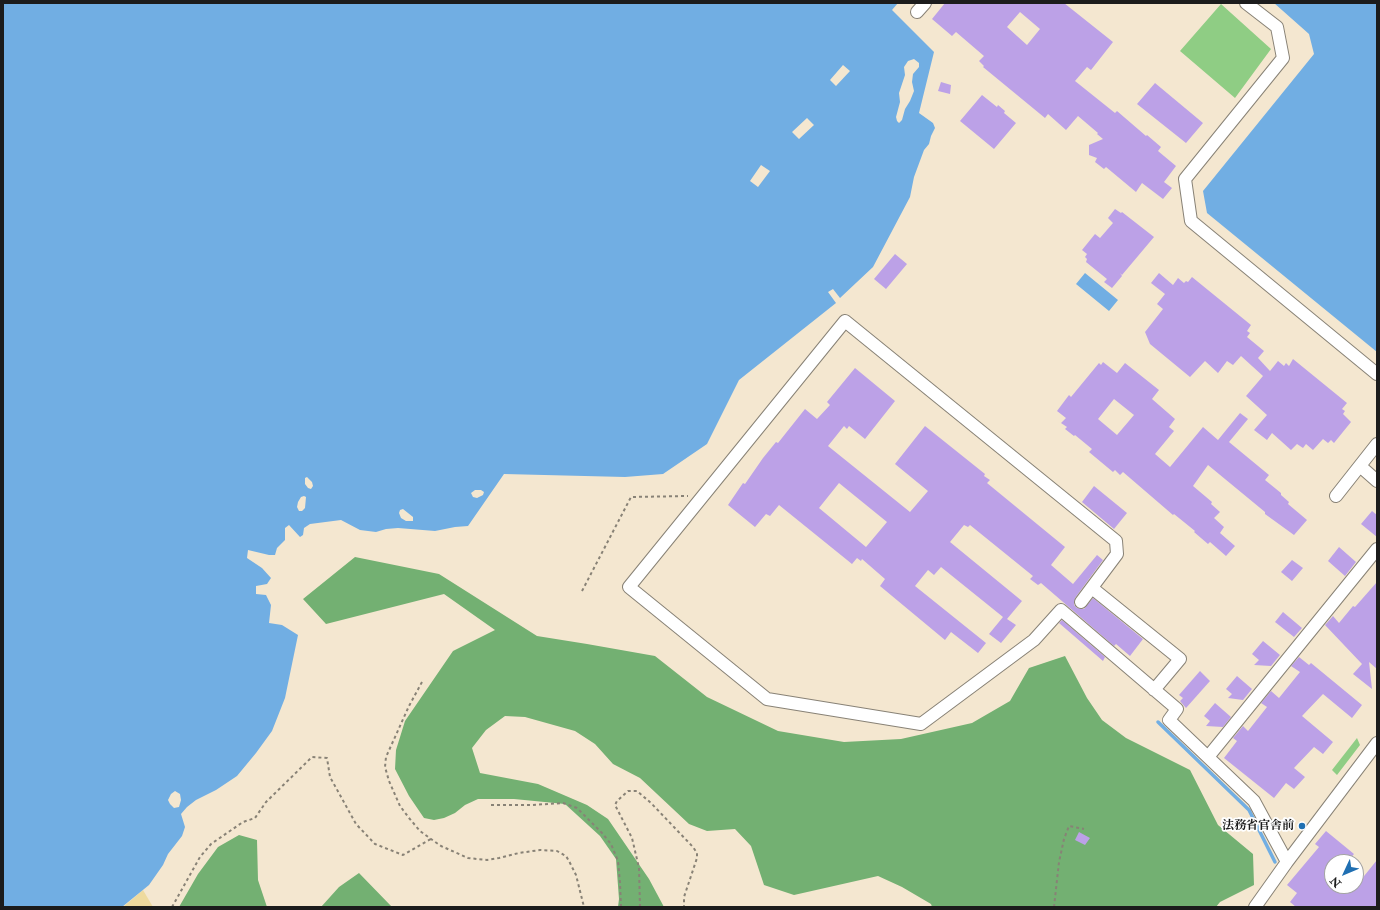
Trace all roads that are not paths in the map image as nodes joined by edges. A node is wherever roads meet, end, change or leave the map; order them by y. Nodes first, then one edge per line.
1 (1246, 3) edge
2 (1377, 374) edge
3 (1377, 444) edge
4 (1360, 466) junction
5 (1377, 480) edge
6 (1336, 496) dead end
7 (1377, 550) edge
8 (1092, 588) junction
9 (1081, 602) dead end
10 (1154, 690) junction
11 (1377, 743) edge
12 (1208, 757) junction
13 (1287, 862) junction
14 (1255, 907) edge

1 - 2 street
3 - 4 street
4 - 5 street
4 - 6 street
7 - 12 street
8 - 9 street
8 - 10 street
8 - 10 street
10 - 12 street
11 - 13 street
12 - 13 street
13 - 14 street

